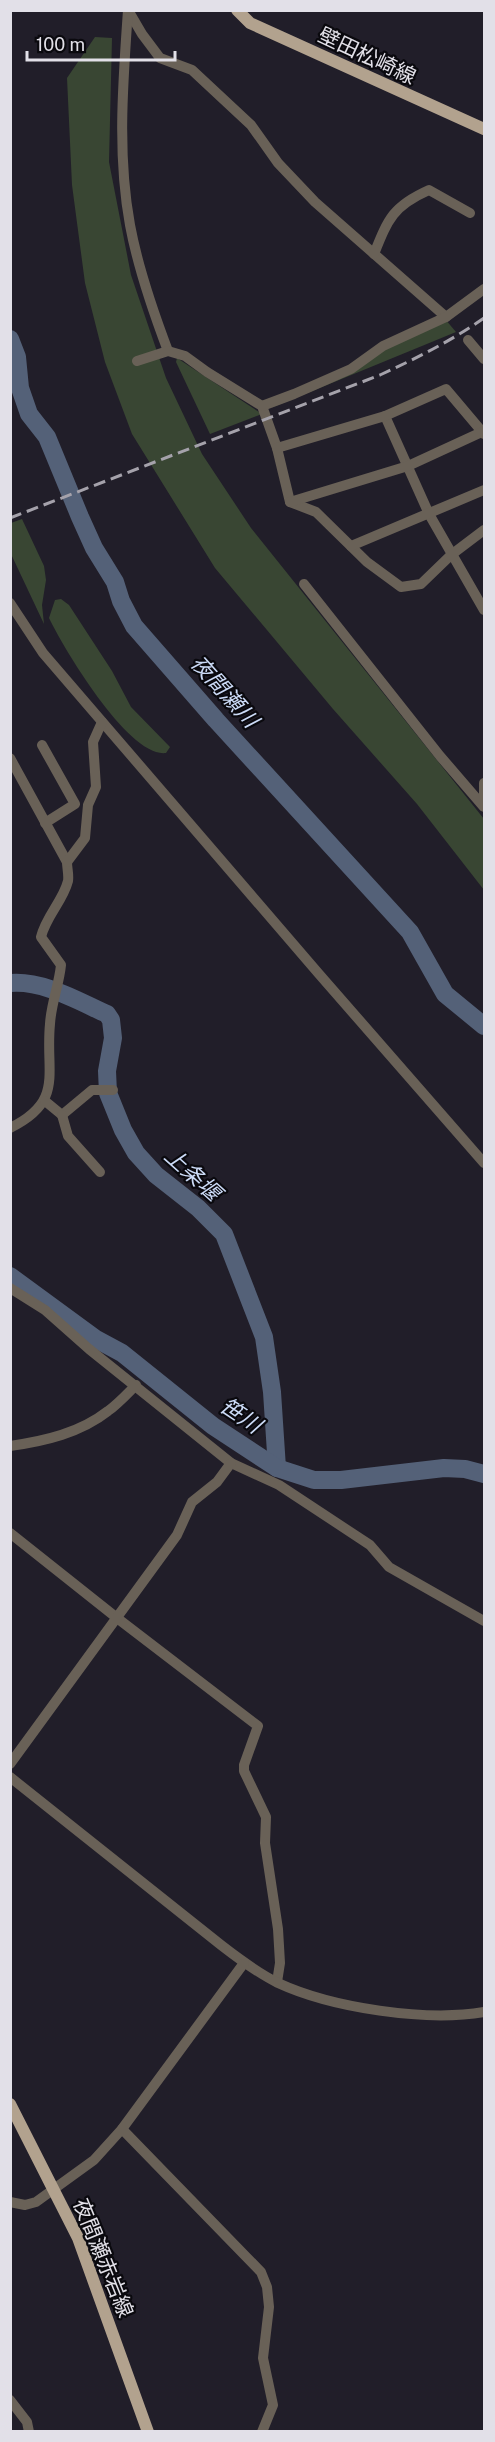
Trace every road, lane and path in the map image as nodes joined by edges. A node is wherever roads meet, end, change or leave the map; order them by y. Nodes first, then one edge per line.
1 (128, 10) edge
2 (237, 10) edge
3 (484, 129) edge
4 (470, 213) dead end
5 (374, 254) junction
6 (484, 289) edge
7 (446, 317) junction
8 (468, 340) dead end
9 (168, 351) junction
10 (484, 360) edge
11 (137, 361) dead end
12 (262, 406) junction
13 (385, 416) junction
14 (484, 432) edge
15 (277, 448) junction
16 (408, 466) junction
17 (484, 490) edge
18 (290, 502) junction
19 (429, 514) junction
20 (484, 530) edge
21 (351, 546) junction
22 (451, 555) junction
23 (304, 584) dead end
24 (10, 603) edge
25 (484, 609) edge
26 (102, 722) junction
27 (42, 745) dead end
28 (12, 763) edge
29 (484, 783) edge
30 (484, 807) edge
31 (45, 823) junction
32 (66, 862) junction
33 (107, 1090) dead end
34 (45, 1101) junction
35 (62, 1114) junction
36 (10, 1128) edge
37 (484, 1163) edge
38 (100, 1172) dead end
39 (10, 1288) edge
40 (136, 1385) junction
41 (10, 1446) edge
42 (231, 1463) junction
43 (10, 1533) edge
44 (117, 1618) junction
45 (484, 1621) edge
46 (10, 1764) edge
47 (10, 1777) edge
48 (244, 1963) junction
49 (278, 1982) junction
50 (484, 2012) edge
51 (10, 2104) edge
52 (122, 2129) junction
53 (54, 2191) junction
54 (10, 2202) edge
55 (10, 2400) edge
56 (29, 2432) edge
57 (148, 2432) edge
58 (262, 2432) edge

1 - 5 street
1 - 9 street
2 - 3 main road, 壁田松崎線
4 - 5 street
5 - 7 street
6 - 7 street
7 - 12 street
8 - 10 street
9 - 11 street
9 - 12 street
12 - 15 street
13 - 14 street
13 - 15 street
13 - 16 street
14 - 16 street
15 - 18 street
16 - 18 street
16 - 19 street
17 - 19 street
18 - 21 street
19 - 21 street
19 - 22 street
20 - 22 street
21 - 22 street
22 - 25 street
23 - 30 street
24 - 26 street
26 - 32 street
26 - 37 street
27 - 31 street
28 - 31 street
29 - 30 street
31 - 32 street
32 - 34 street
33 - 35 street
34 - 35 street
34 - 36 street
35 - 38 street
39 - 40 street
40 - 41 street
40 - 42 street
42 - 44 street
42 - 45 street
43 - 44 street
44 - 46 street
44 - 49 street
47 - 48 street
48 - 49 street
48 - 52 street
49 - 50 street
51 - 53 main road, 夜間瀬赤岩線
52 - 53 street
52 - 58 street
53 - 54 street
53 - 57 main road, 夜間瀬赤岩線
55 - 56 street

